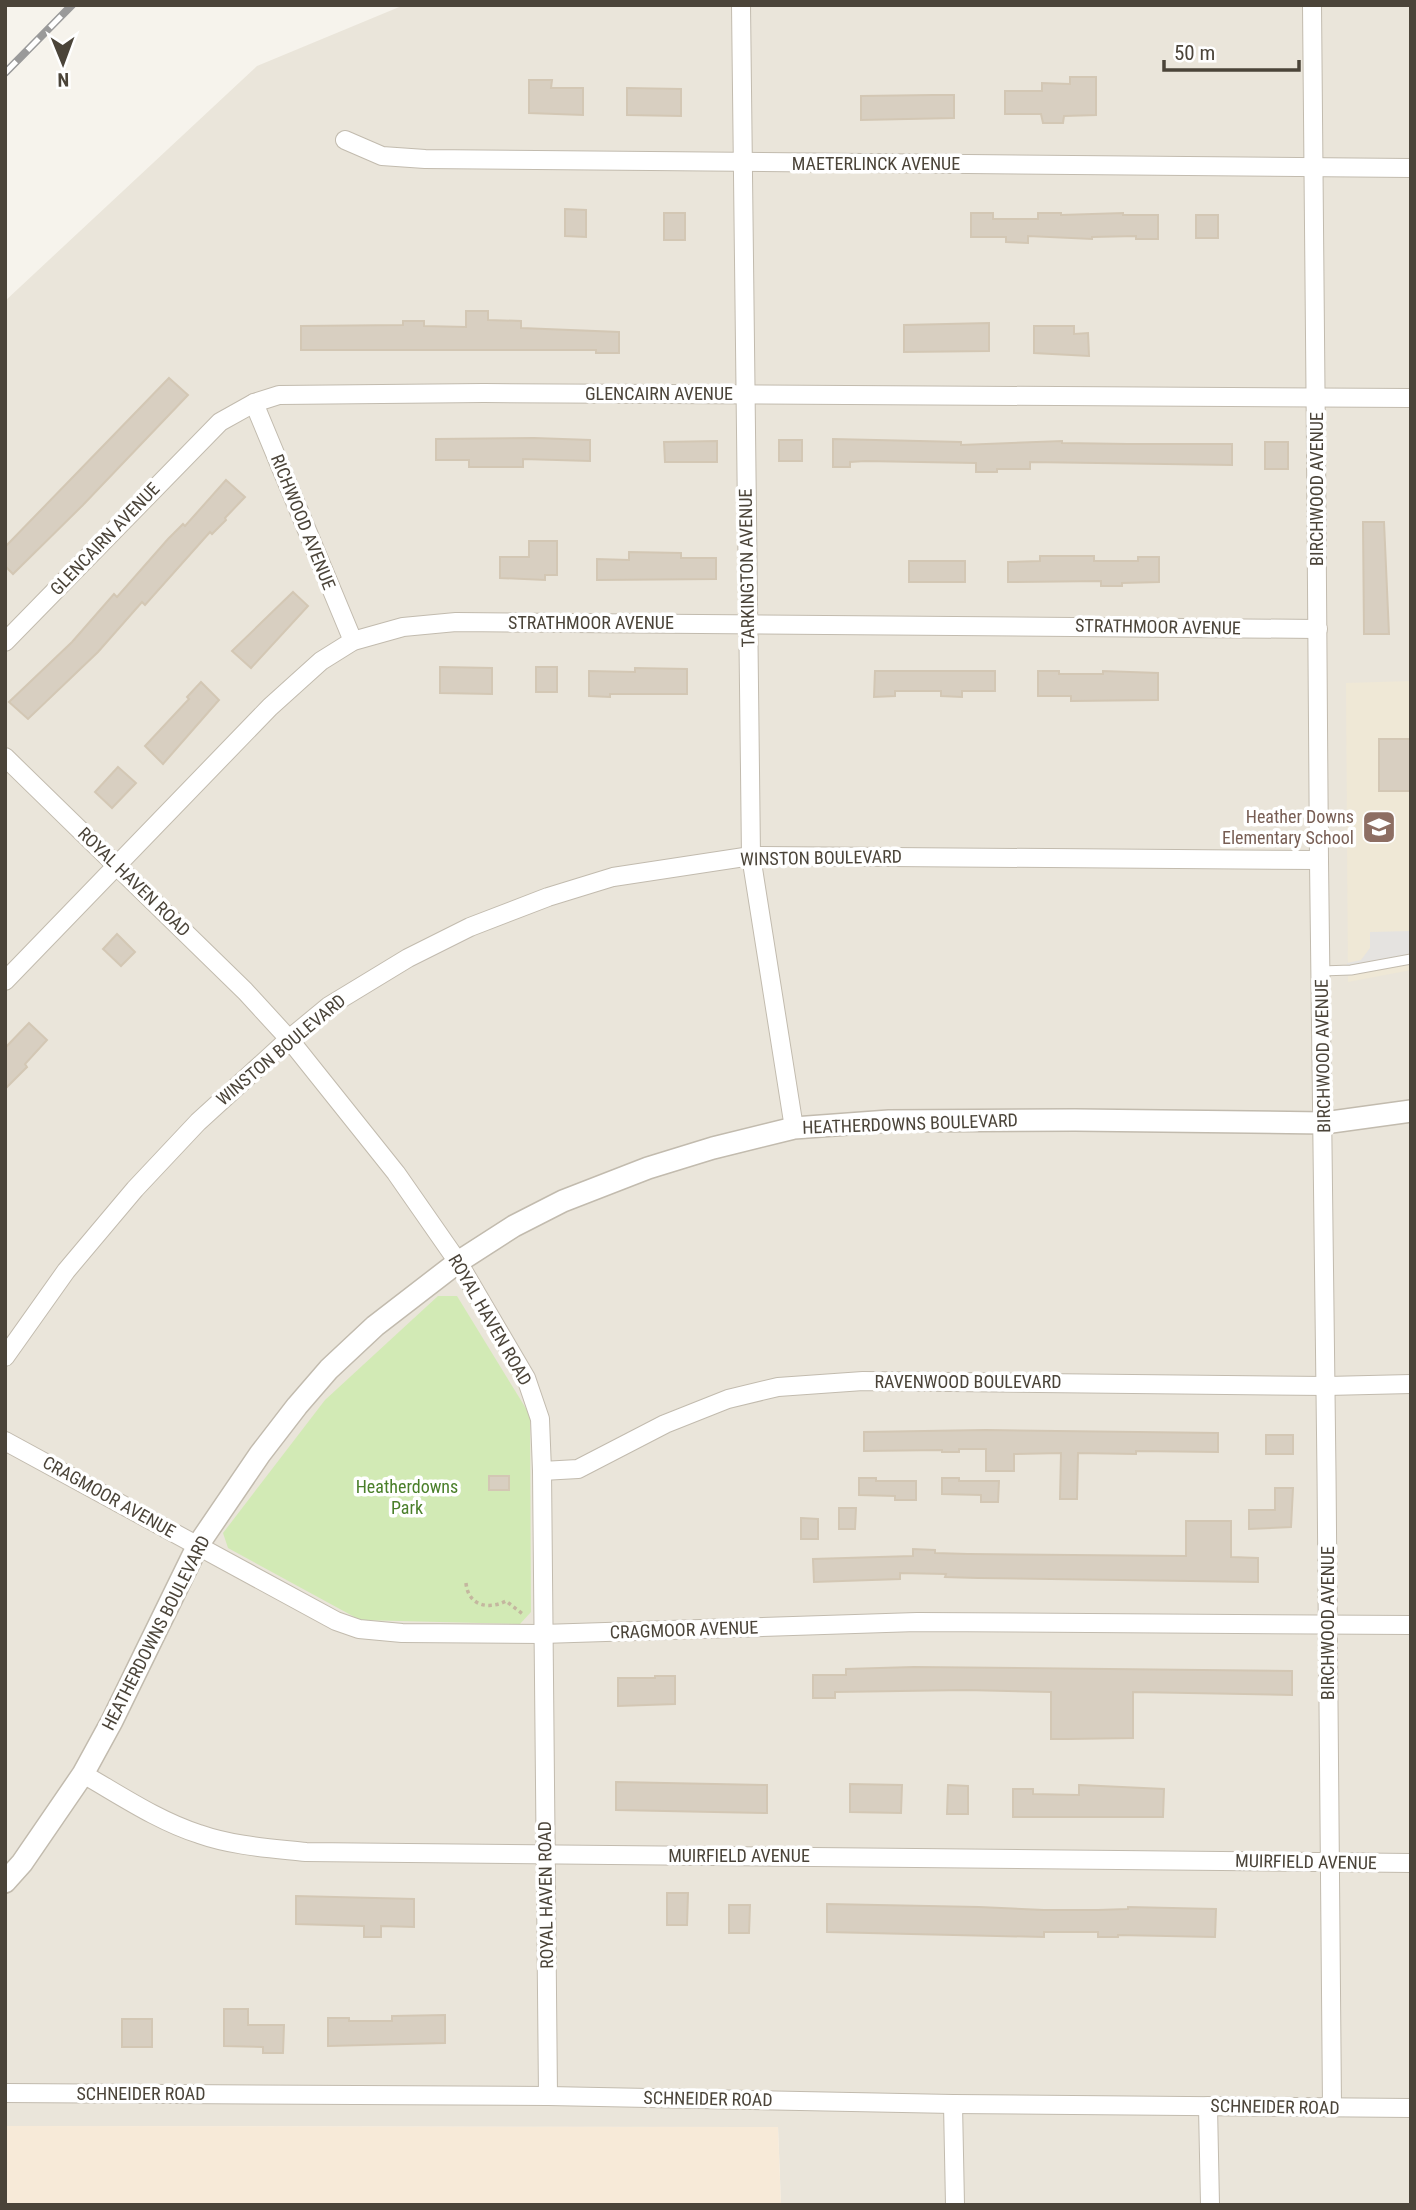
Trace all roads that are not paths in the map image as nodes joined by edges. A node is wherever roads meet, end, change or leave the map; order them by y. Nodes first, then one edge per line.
1 (741, 5) edge
2 (1311, 5) edge
3 (345, 140) dead end
4 (743, 163) junction
5 (1314, 166) junction
6 (1411, 168) edge
7 (745, 394) junction
8 (1317, 398) junction
9 (1411, 398) edge
10 (254, 403) junction
11 (747, 623) junction
12 (1318, 629) junction
13 (353, 641) junction
14 (5, 642) edge
15 (5, 757) edge
16 (751, 856) junction
17 (1319, 860) junction
18 (118, 867) junction
19 (1411, 959) edge
20 (1321, 971) junction
21 (5, 981) edge
22 (289, 1039) junction
23 (1411, 1111) edge
24 (1324, 1123) junction
25 (794, 1128) junction
26 (458, 1262) junction
27 (5, 1357) edge
28 (1411, 1384) edge
29 (1327, 1386) junction
30 (5, 1441) edge
31 (542, 1471) junction
32 (198, 1545) junction
33 (1328, 1624) junction
34 (1411, 1625) edge
35 (542, 1634) junction
36 (83, 1774) junction
37 (545, 1856) junction
38 (1331, 1862) junction
39 (1411, 1863) edge
40 (5, 1882) edge
41 (5, 2093) edge
42 (548, 2096) junction
43 (953, 2104) junction
44 (1208, 2106) junction
45 (1332, 2107) junction
46 (1411, 2108) edge
47 (956, 2205) edge
48 (1210, 2205) edge

1 - 4 street, TARKINGTON AVENUE
2 - 5 street, BIRCHWOOD AVENUE
3 - 4 street, MAETERLINCK AVENUE
4 - 5 street, MAETERLINCK AVENUE
4 - 7 street, TARKINGTON AVENUE
5 - 6 street, MAETERLINCK AVENUE
5 - 8 street, BIRCHWOOD AVENUE
7 - 8 street, GLENCAIRN AVENUE
7 - 10 street, GLENCAIRN AVENUE
7 - 11 street, TARKINGTON AVENUE
8 - 9 street, GLENCAIRN AVENUE
8 - 12 street, BIRCHWOOD AVENUE
10 - 13 street, RICHWOOD AVENUE
10 - 14 street, GLENCAIRN AVENUE
11 - 12 street, STRATHMOOR AVENUE
11 - 13 street, STRATHMOOR AVENUE
11 - 16 street, TARKINGTON AVENUE
12 - 17 street, BIRCHWOOD AVENUE
13 - 18 street, STRATHMOOR AVENUE
15 - 18 street, ROYAL HAVEN ROAD
16 - 17 street, WINSTON BOULEVARD
16 - 22 street, WINSTON BOULEVARD
16 - 25 street, TARKINGTON AVENUE
17 - 20 street, BIRCHWOOD AVENUE
18 - 21 street, STRATHMOOR AVENUE
18 - 22 street, ROYAL HAVEN ROAD
19 - 20 lane
20 - 24 street, BIRCHWOOD AVENUE
22 - 26 street, ROYAL HAVEN ROAD
22 - 27 street, WINSTON BOULEVARD
23 - 24 street, HEATHERDOWNS BOULEVARD
24 - 25 street, HEATHERDOWNS BOULEVARD
24 - 29 street, BIRCHWOOD AVENUE
25 - 26 street, HEATHERDOWNS BOULEVARD
26 - 31 street, ROYAL HAVEN ROAD
26 - 32 street, HEATHERDOWNS BOULEVARD
28 - 29 street, RAVENWOOD BOULEVARD
29 - 31 street, RAVENWOOD BOULEVARD
29 - 33 street, BIRCHWOOD AVENUE
30 - 32 street, CRAGMOOR AVENUE
31 - 35 street, ROYAL HAVEN ROAD
32 - 35 street, CRAGMOOR AVENUE
32 - 36 street, HEATHERDOWNS BOULEVARD
33 - 34 street, CRAGMOOR AVENUE
33 - 35 street, CRAGMOOR AVENUE
33 - 38 street, BIRCHWOOD AVENUE
35 - 37 street, ROYAL HAVEN ROAD
36 - 37 street, MUIRFIELD AVENUE
36 - 40 street, HEATHERDOWNS BOULEVARD
37 - 38 street, MUIRFIELD AVENUE
37 - 42 street, ROYAL HAVEN ROAD
38 - 39 street, MUIRFIELD AVENUE
38 - 45 street, BIRCHWOOD AVENUE
41 - 42 street, SCHNEIDER ROAD
42 - 43 street, SCHNEIDER ROAD
43 - 44 street, SCHNEIDER ROAD
43 - 47 street
44 - 45 street, SCHNEIDER ROAD
44 - 48 street
45 - 46 street, SCHNEIDER ROAD

